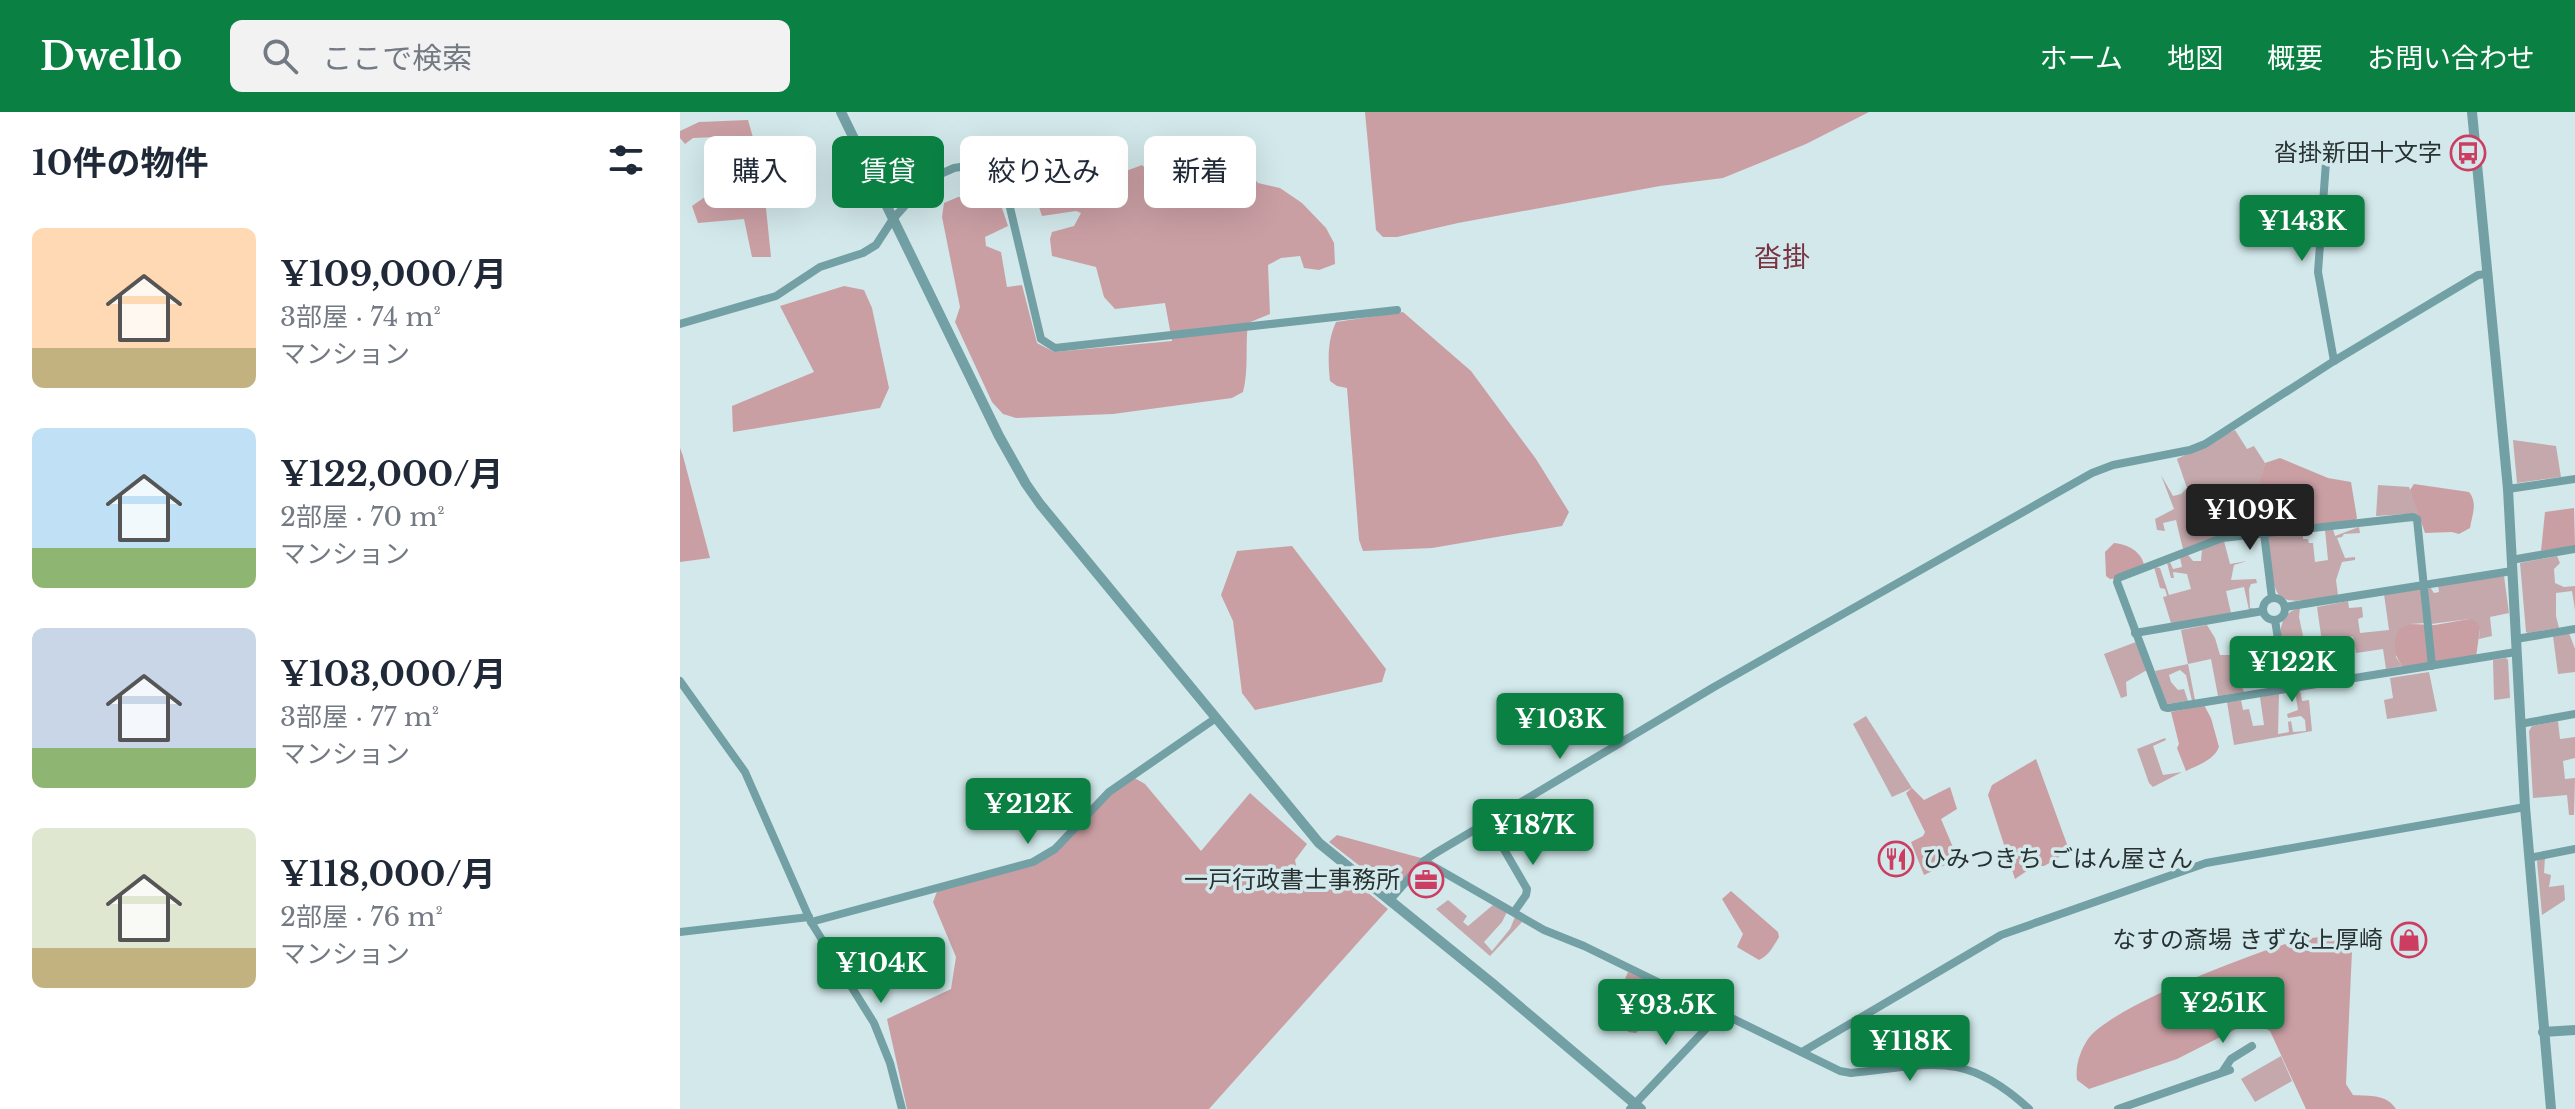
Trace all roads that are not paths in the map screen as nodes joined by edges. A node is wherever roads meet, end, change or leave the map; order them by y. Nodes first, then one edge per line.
1 (841, 112) edge
2 (2472, 112) edge
3 (2326, 162) dead end
4 (893, 219) junction
5 (2487, 274) junction
6 (1397, 310) dead end
7 (680, 324) edge
8 (2334, 361) junction
9 (2575, 479) edge
10 (2508, 489) junction
11 (2260, 501) dead end
12 (2263, 533) junction
13 (2575, 549) edge
14 (2512, 566) junction
15 (2424, 584) junction
16 (2272, 598) junction
17 (2285, 607) junction
18 (2263, 611) junction
19 (2275, 620) junction
20 (2575, 629) edge
21 (2135, 633) junction
22 (2516, 639) junction
23 (2516, 652) junction
24 (2432, 666) junction
25 (680, 681) edge
26 (2286, 689) junction
27 (2575, 714) edge
28 (1216, 718) junction
29 (2520, 724) junction
30 (2525, 807) junction
31 (1488, 822) junction
32 (2575, 849) edge
33 (2529, 858) junction
34 (1424, 861) junction
35 (1389, 901) junction
36 (1514, 912) junction
37 (810, 920) junction
38 (680, 932) edge
39 (1721, 1013) junction
40 (2575, 1030) edge
41 (2543, 1032) junction
42 (2252, 1046) dead end
43 (1802, 1052) junction
44 (1636, 1107) edge
45 (902, 1109) edge
46 (2029, 1109) edge
47 (2118, 1109) edge
48 (2551, 1109) edge

1 - 4 street
2 - 5 street
3 - 8 street
4 - 6 street
4 - 7 street
4 - 28 street
5 - 8 street
5 - 10 street
8 - 31 street
9 - 10 street
10 - 14 street
11 - 12 street
12 - 15 street
12 - 16 street
12 - 21 street
13 - 14 street
14 - 15 street
14 - 22 street
15 - 17 street
15 - 24 street
16 - 17 street
16 - 18 street
17 - 19 street
18 - 19 street
18 - 21 street
19 - 26 street
20 - 22 street
21 - 26 street
22 - 23 street
23 - 24 street
23 - 29 street
24 - 26 street
25 - 37 street
27 - 29 street
28 - 35 street
28 - 37 street
29 - 30 street
30 - 33 street
30 - 43 street
31 - 34 street
31 - 36 street
32 - 33 street
33 - 41 street
34 - 35 street
34 - 36 street
35 - 44 street
36 - 39 street
37 - 38 street
37 - 45 street
39 - 43 street
39 - 44 street
40 - 41 street
41 - 48 street
42 - 47 street
43 - 46 street

